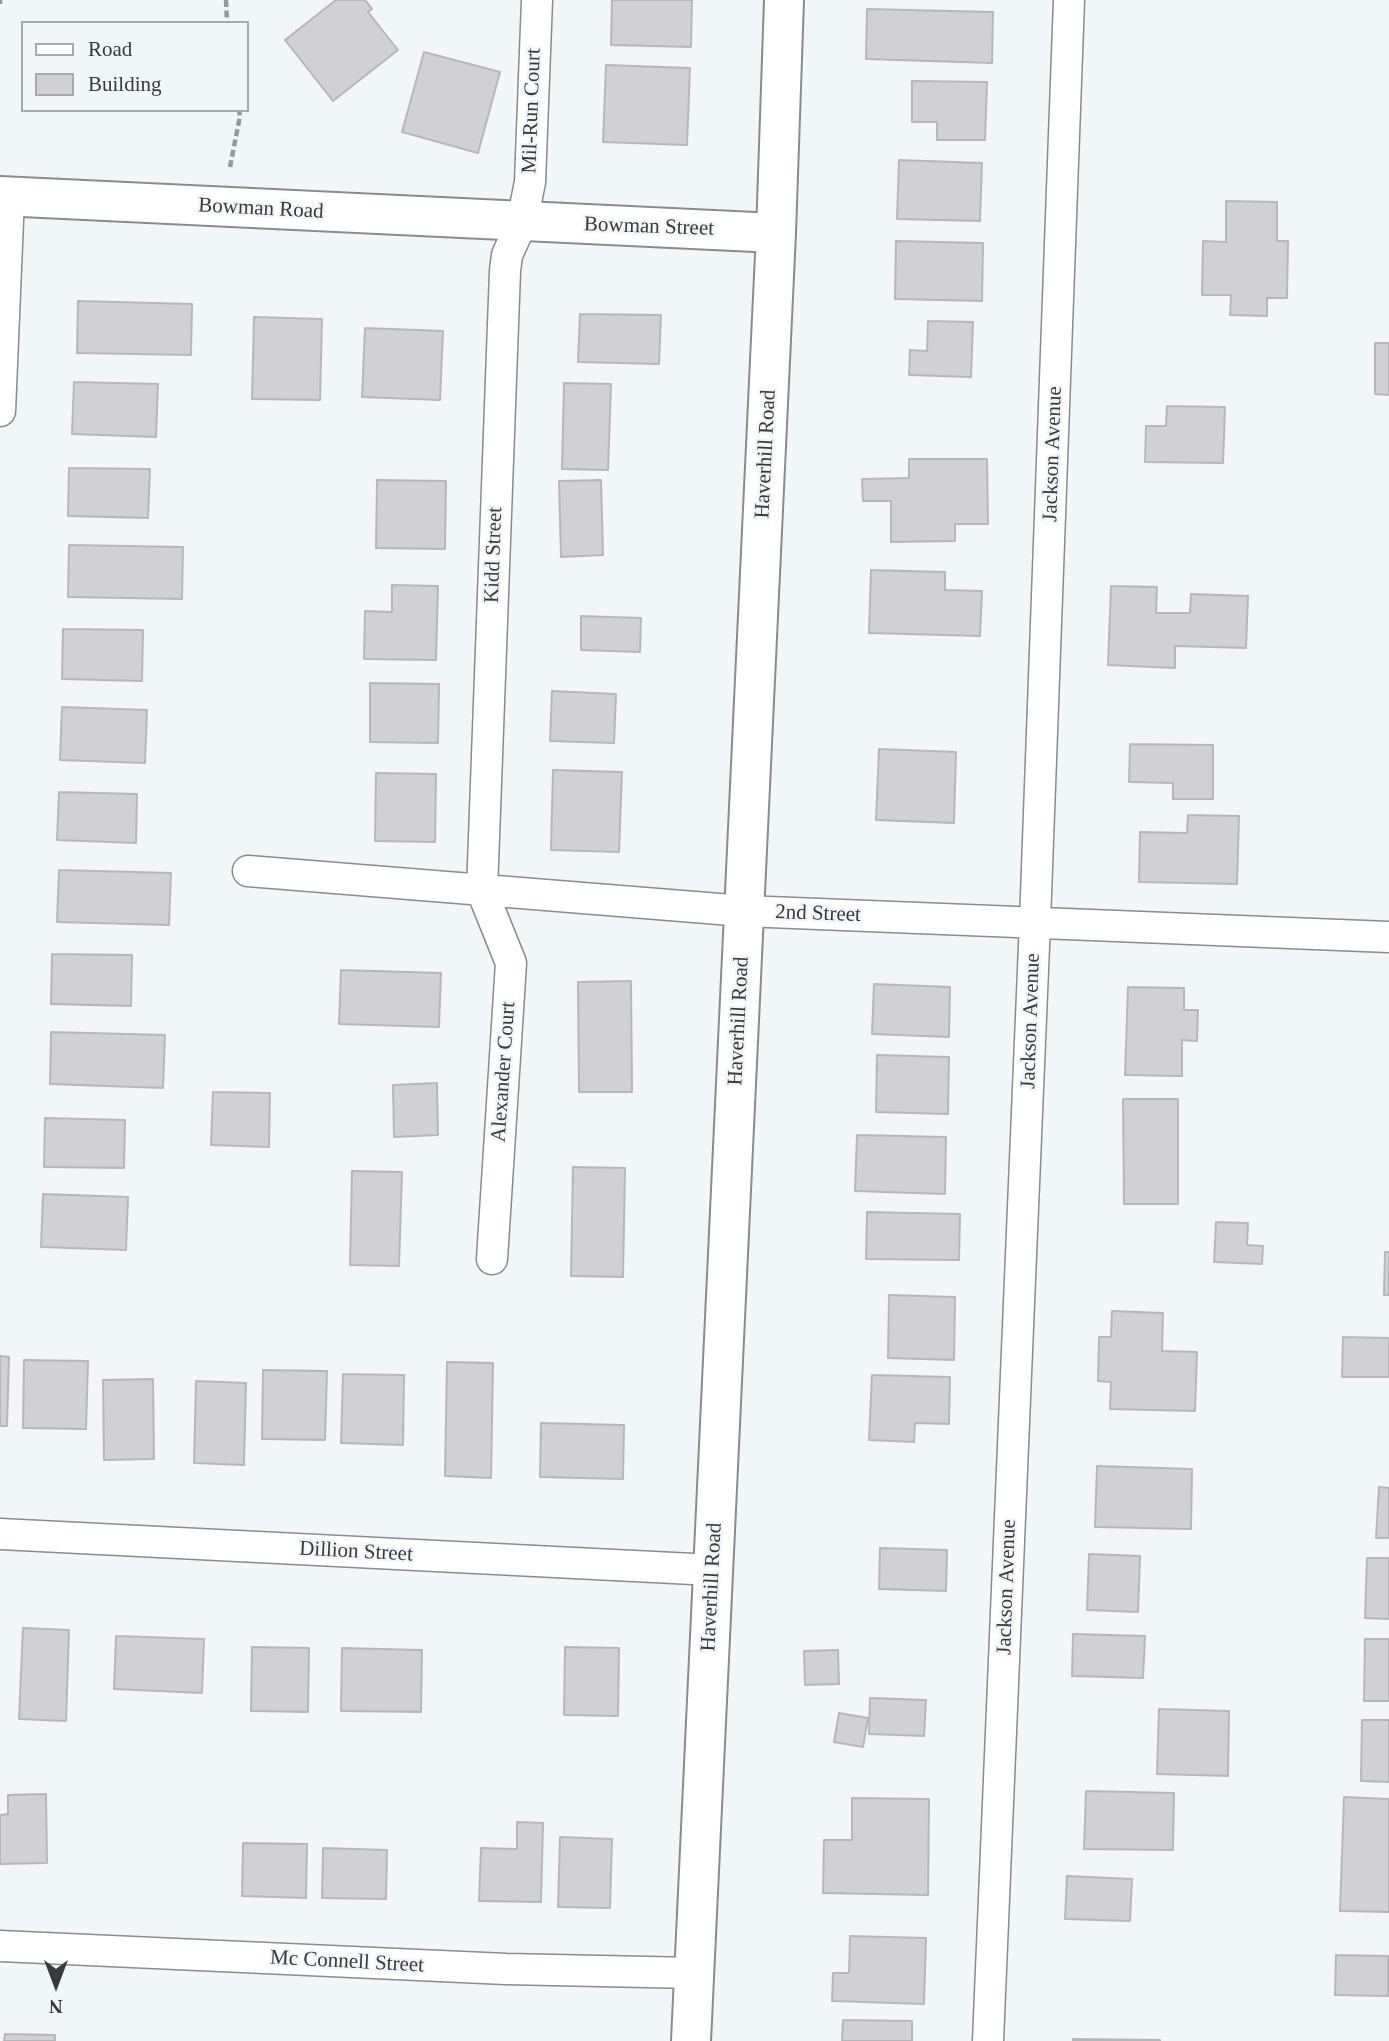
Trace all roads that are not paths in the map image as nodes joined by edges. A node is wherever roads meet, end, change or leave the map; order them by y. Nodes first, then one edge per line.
1 (537, 0) edge
2 (784, 0) edge
3 (1069, 0) edge
4 (4, 197) edge
5 (522, 222) junction
6 (776, 233) junction
7 (0, 411) edge
8 (248, 871) dead end
9 (482, 891) junction
10 (744, 911) junction
11 (1035, 922) junction
12 (1389, 937) edge
13 (492, 1259) dead end
14 (0, 1534) edge
15 (713, 1570) junction
16 (0, 1946) edge
17 (694, 1973) junction
18 (691, 2041) edge
19 (988, 2041) edge

1 - 5 street, Mil-Run Court
2 - 6 street, Haverhill Road
3 - 11 street, Jackson Avenue
4 - 5 street, Bowman Road
4 - 7 street
5 - 6 street, Bowman Street
5 - 9 street, Kidd Street
6 - 10 street, Haverhill Road
8 - 9 street, 2nd Street
9 - 10 street, 2nd Street
9 - 13 street, Alexander Court
10 - 11 street, 2nd Street
10 - 15 street, Haverhill Road
11 - 12 street, 2nd Street
11 - 19 street, Jackson Avenue
14 - 15 street, Dillion Street
15 - 17 street, Haverhill Road
16 - 17 street, Mc Connell Street
17 - 18 street, Haverhill Road

